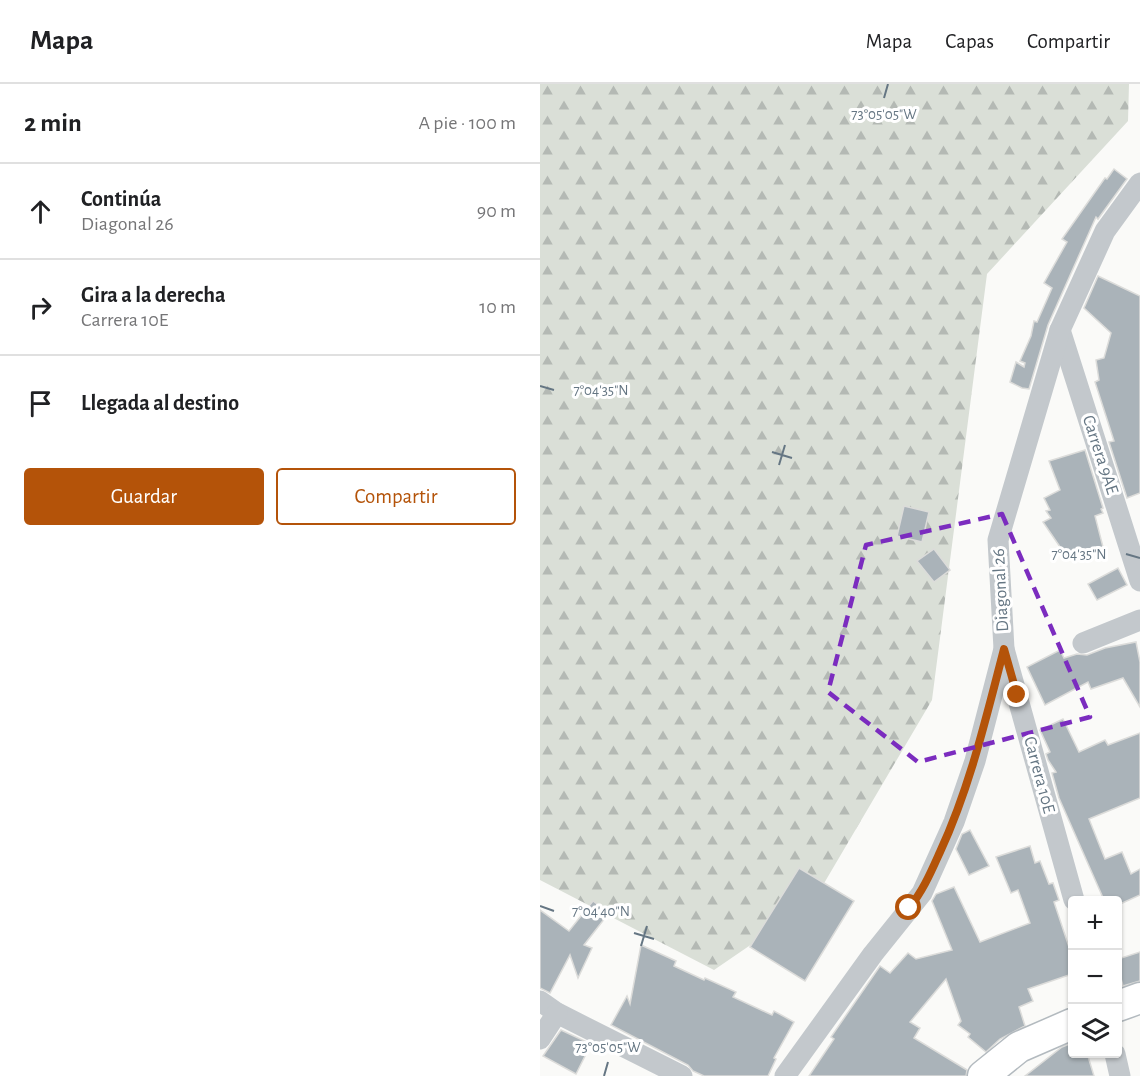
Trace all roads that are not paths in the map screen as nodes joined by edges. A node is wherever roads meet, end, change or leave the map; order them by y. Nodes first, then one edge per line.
1 (1140, 183) edge
2 (1060, 330) junction
3 (1140, 581) edge
4 (1140, 620) edge
5 (1083, 643) dead end
6 (1004, 649) junction
7 (1073, 896) edge
8 (1140, 998) edge
9 (1122, 1005) edge
10 (548, 1007) edge
11 (1068, 1026) edge
12 (540, 1039) edge
13 (1116, 1058) edge
14 (682, 1076) edge
15 (785, 1076) edge
16 (983, 1076) edge
17 (1120, 1076) edge

1 - 2 street, Diagonal 26
2 - 3 street, Carrera 9AE
2 - 6 street, Diagonal 26
4 - 5 street
6 - 7 street, Carrera 10E
6 - 15 street, Diagonal 26
8 - 9 main road
10 - 12 street
10 - 14 street
11 - 16 main road
13 - 17 street

